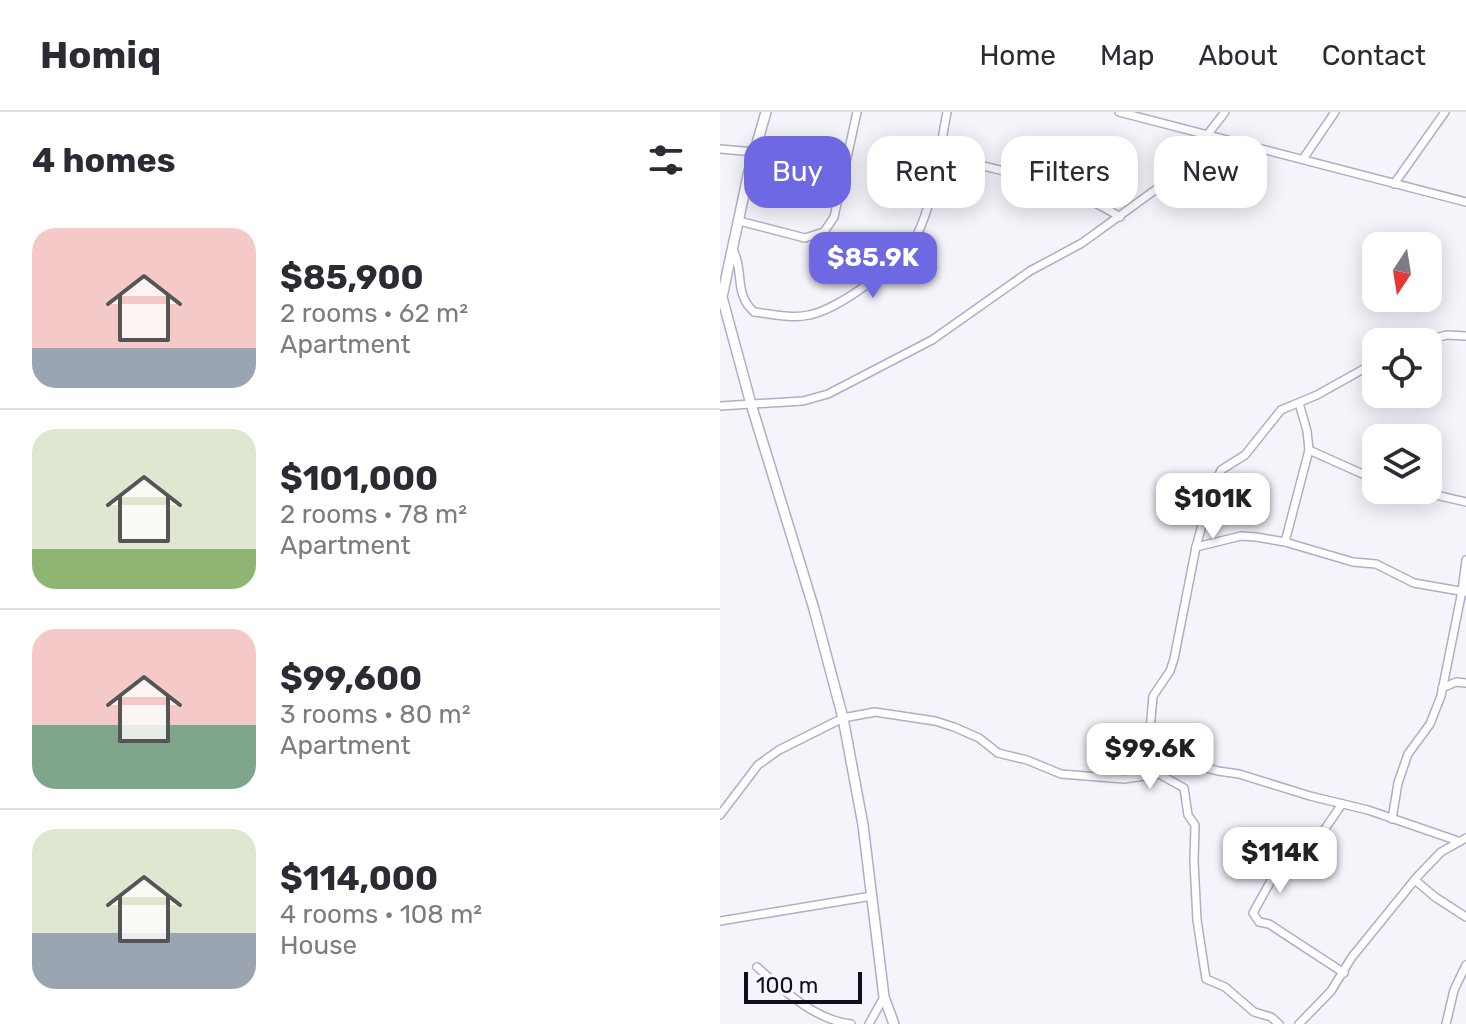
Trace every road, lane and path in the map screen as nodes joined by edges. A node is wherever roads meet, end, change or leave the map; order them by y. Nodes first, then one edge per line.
1 (766, 112) edge
2 (857, 112) edge
3 (947, 112) edge
4 (1119, 112) edge
5 (1225, 112) edge
6 (1335, 112) edge
7 (1445, 112) edge
8 (759, 136) edge
9 (943, 136) edge
10 (1208, 136) joint
11 (720, 149) edge
12 (1267, 150) edge
13 (744, 151) edge
14 (1303, 159) junction
15 (985, 168) edge
16 (1394, 184) junction
17 (1154, 191) edge
18 (744, 198) edge
19 (1466, 202) edge
20 (926, 208) edge
21 (1120, 217) junction
22 (739, 221) junction
23 (732, 248) junction
24 (1442, 336) edge
25 (1466, 336) edge
26 (1362, 369) edge
27 (1299, 403) junction
28 (751, 404) junction
29 (720, 406) edge
30 (1309, 450) junction
31 (1362, 474) edge
32 (1442, 496) edge
33 (1466, 502) edge
34 (1285, 542) junction
35 (1196, 547) junction
36 (1466, 560) edge
37 (1464, 592) edge
38 (1466, 683) edge
39 (1442, 688) junction
40 (843, 718) junction
41 (1159, 774) junction
42 (1138, 777) junction
43 (1342, 804) junction
44 (720, 815) edge
45 (1392, 819) junction
46 (1462, 839) edge
47 (1415, 880) junction
48 (872, 896) junction
49 (1466, 917) edge
50 (720, 921) edge
51 (1466, 965) edge
52 (757, 967) dead end
53 (1344, 973) junction
54 (884, 997) junction
55 (851, 1024) edge
56 (869, 1024) edge
57 (894, 1024) edge
58 (1279, 1024) edge
59 (1299, 1024) edge
60 (1446, 1024) edge

1 - 8 street
2 - 22 street
3 - 9 street
4 - 10 street
5 - 10 street
6 - 14 street
7 - 16 street
11 - 13 street
12 - 14 street
14 - 16 street
15 - 21 street
16 - 19 street
17 - 21 street
18 - 22 street
20 - 23 street
21 - 28 street
22 - 23 street
23 - 28 street
24 - 25 street
26 - 27 street
27 - 30 street
27 - 35 street
28 - 29 street
28 - 40 street
30 - 31 street
30 - 34 street
32 - 33 street
34 - 35 street
34 - 37 street
35 - 42 street
36 - 37 street
37 - 39 street
38 - 39 street
39 - 45 street
40 - 42 street
40 - 44 street
40 - 48 street
41 - 42 street
41 - 43 street
41 - 58 street
43 - 45 street
43 - 53 street
45 - 46 street
46 - 47 street
47 - 49 street
47 - 53 street
48 - 50 street
48 - 54 street
51 - 60 street
52 - 55 street
53 - 59 street
54 - 56 street
54 - 57 street

